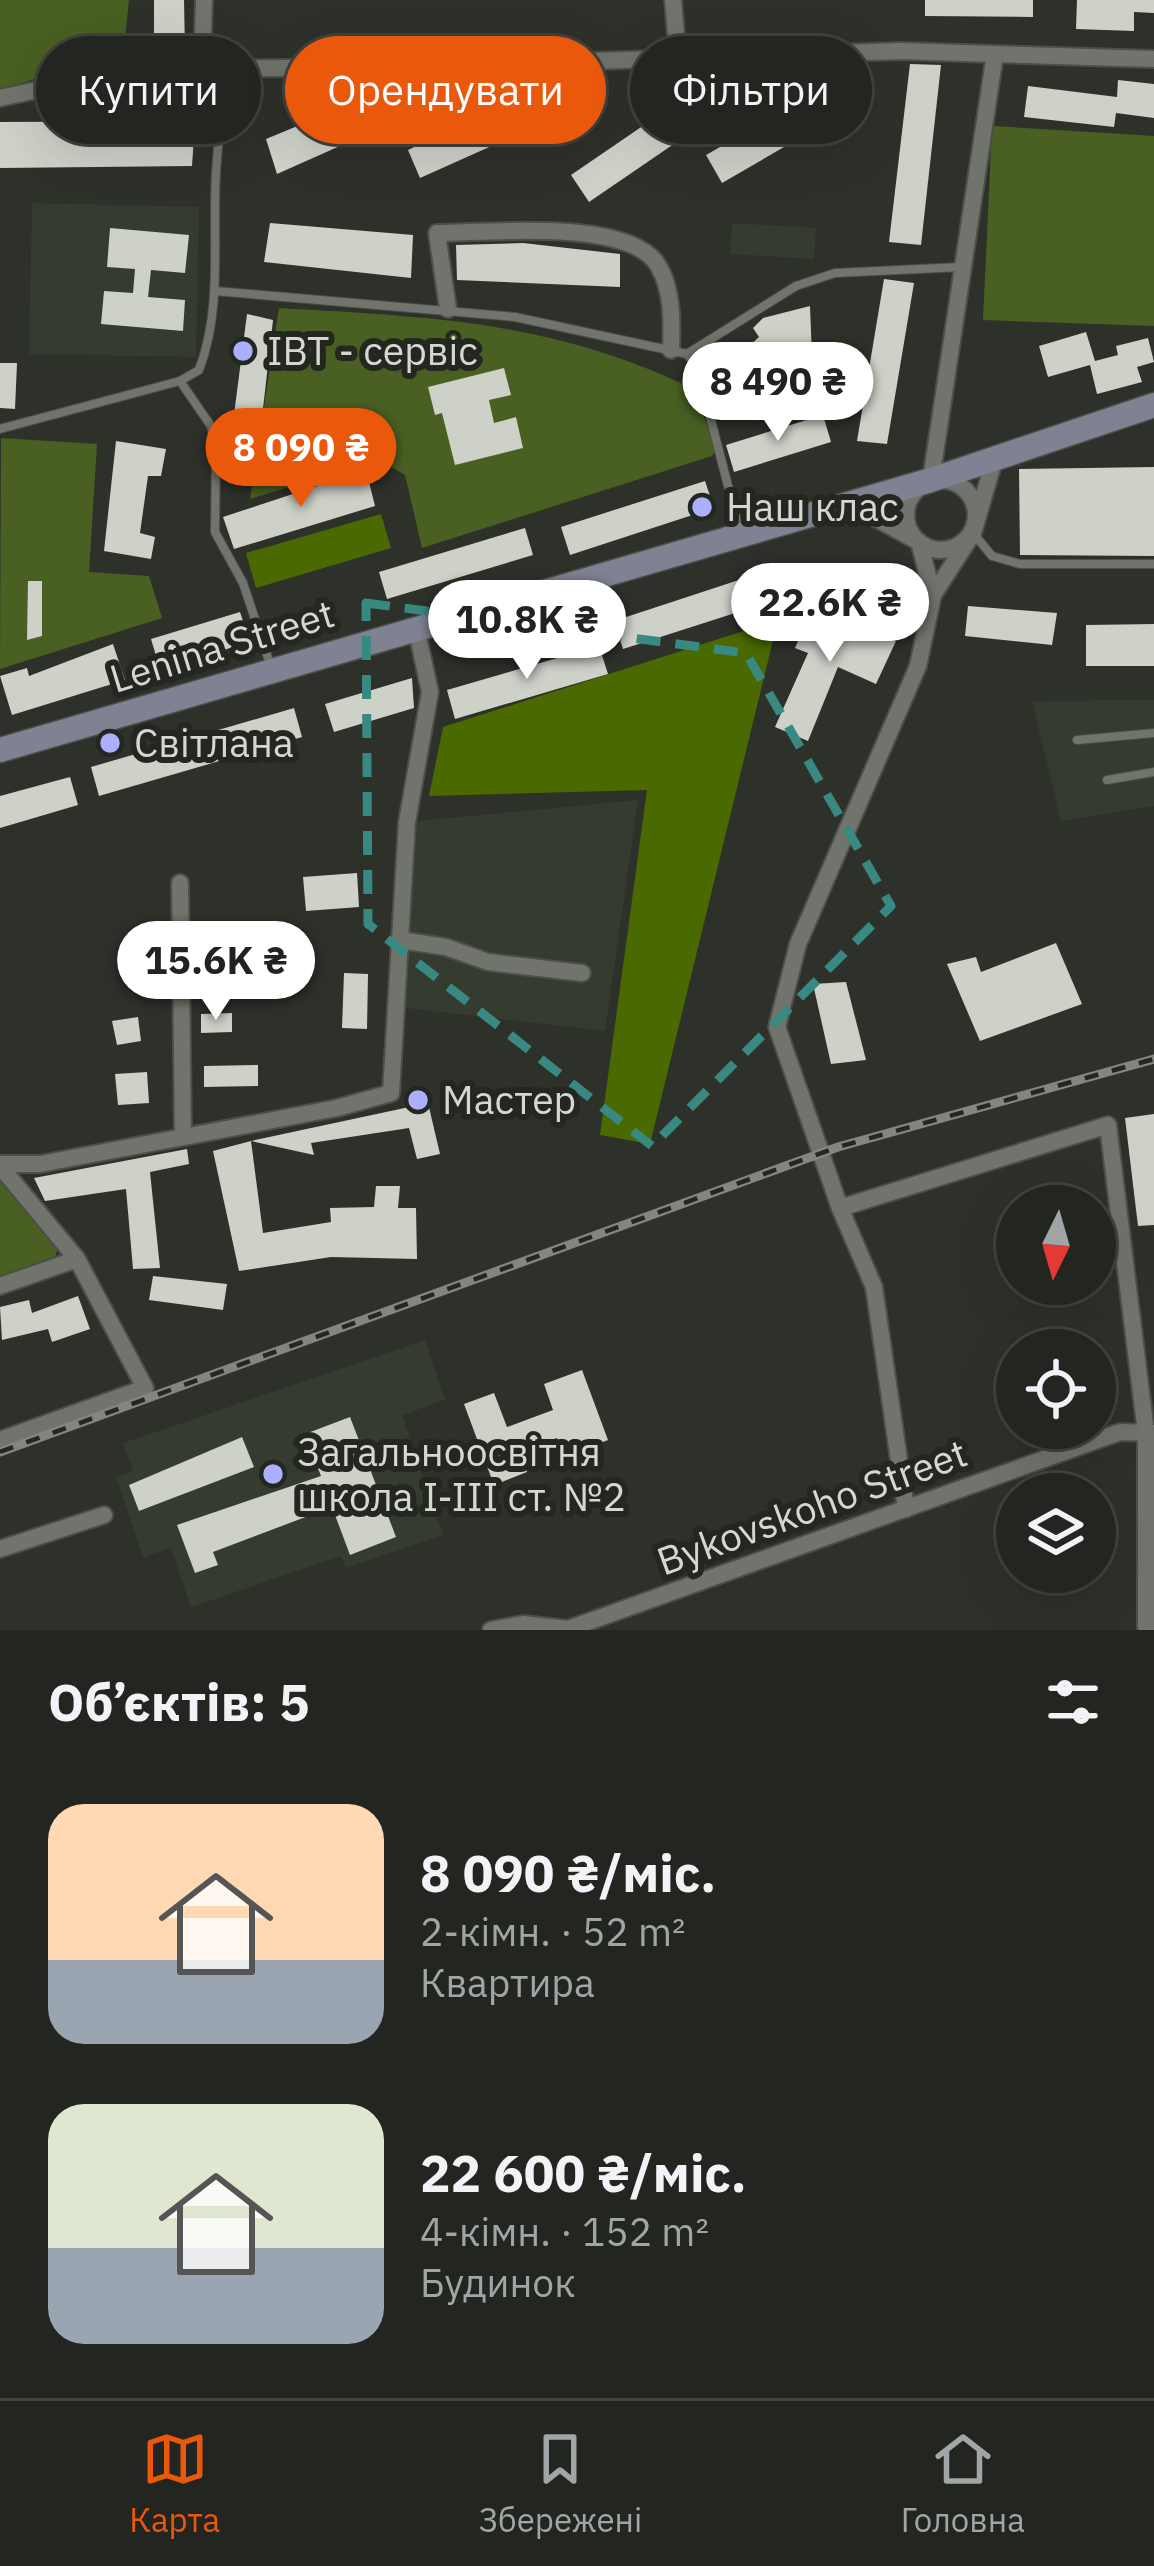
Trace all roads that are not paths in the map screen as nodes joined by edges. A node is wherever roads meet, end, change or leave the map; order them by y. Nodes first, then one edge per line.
1 (204, 0) edge
2 (673, 0) edge
3 (203, 36) edge
4 (676, 36) edge
5 (995, 54) junction
6 (872, 56) edge
7 (630, 59) edge
8 (1154, 59) edge
9 (261, 67) edge
10 (36, 90) edge
11 (0, 98) edge
12 (218, 144) edge
13 (963, 267) junction
14 (214, 291) junction
15 (448, 309) junction
16 (679, 352) junction
17 (179, 381) junction
18 (1154, 405) edge
19 (0, 429) edge
20 (994, 461) junction
21 (931, 480) junction
22 (850, 504) junction
23 (973, 533) junction
24 (742, 536) junction
25 (919, 542) junction
26 (1154, 564) edge
27 (933, 595) junction
28 (416, 627) junction
29 (271, 668) junction
30 (1154, 733) edge
31 (1077, 740) dead end
32 (0, 750) edge
33 (1154, 772) edge
34 (1108, 780) dead end
35 (180, 883) dead end
36 (400, 940) junction
37 (582, 974) dead end
38 (183, 1137) junction
39 (0, 1165) edge
40 (840, 1208) junction
41 (77, 1259) junction
42 (0, 1286) edge
43 (1150, 1433) edge
44 (0, 1440) edge
45 (906, 1509) junction
46 (104, 1515) dead end
47 (0, 1549) edge
48 (554, 1629) edge
49 (491, 1630) edge
50 (1146, 1630) edge

1 - 3 street
2 - 4 street
5 - 6 street
5 - 8 street
5 - 13 street
7 - 9 street
10 - 11 street
12 - 14 lane
13 - 16 lane
13 - 21 street
14 - 15 lane
14 - 17 lane
15 - 16 lane
15 - 16 street
16 - 24 lane
17 - 19 lane
17 - 29 lane
18 - 20 main road, Lenina Street
20 - 21 main road, Lenina Street
20 - 23 street
21 - 22 main road, Lenina Street
21 - 23 street
21 - 25 street
22 - 24 main road, Lenina Street
22 - 25 street
23 - 25 street
23 - 26 lane
23 - 27 street
24 - 28 main road, Lenina Street
25 - 27 street
27 - 40 street
28 - 29 main road, Lenina Street
28 - 36 street
29 - 32 main road, Lenina Street
30 - 31 lane
33 - 34 lane
35 - 38 street
36 - 37 street
36 - 38 street
38 - 39 street
39 - 41 street
40 - 43 street
40 - 45 street
41 - 42 street
41 - 44 street
43 - 45 street, Bykovskoho Street
43 - 50 street
45 - 48 street, Bykovskoho Street
46 - 47 street
48 - 49 street, Bykovskoho Street

